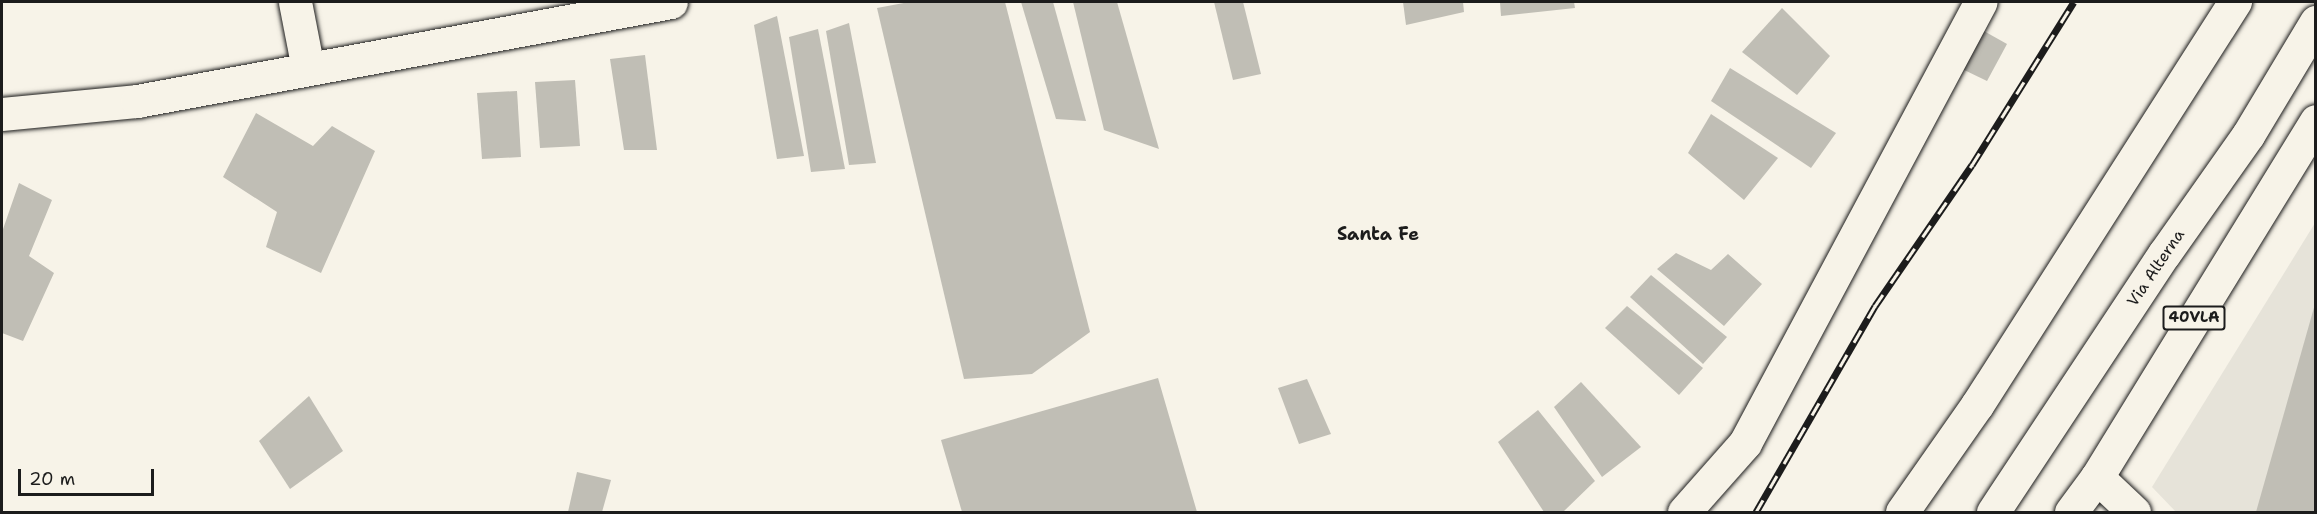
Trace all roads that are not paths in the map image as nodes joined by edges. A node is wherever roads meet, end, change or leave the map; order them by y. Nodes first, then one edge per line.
1 (295, 2) edge
2 (671, 2) edge
3 (1980, 2) edge
4 (2235, 2) edge
5 (2316, 22) edge
6 (308, 69) junction
7 (2, 114) edge
8 (2316, 121) edge
9 (2097, 477) junction
10 (1684, 513) edge
11 (1902, 513) edge
12 (1993, 513) edge
13 (2071, 513) edge
14 (2134, 513) edge

1 - 6 street
2 - 6 street
3 - 10 street
4 - 11 street
5 - 12 street, Via Alterna
6 - 7 street
8 - 9 street, 40VLA
9 - 13 street, 40VLA
9 - 14 street

